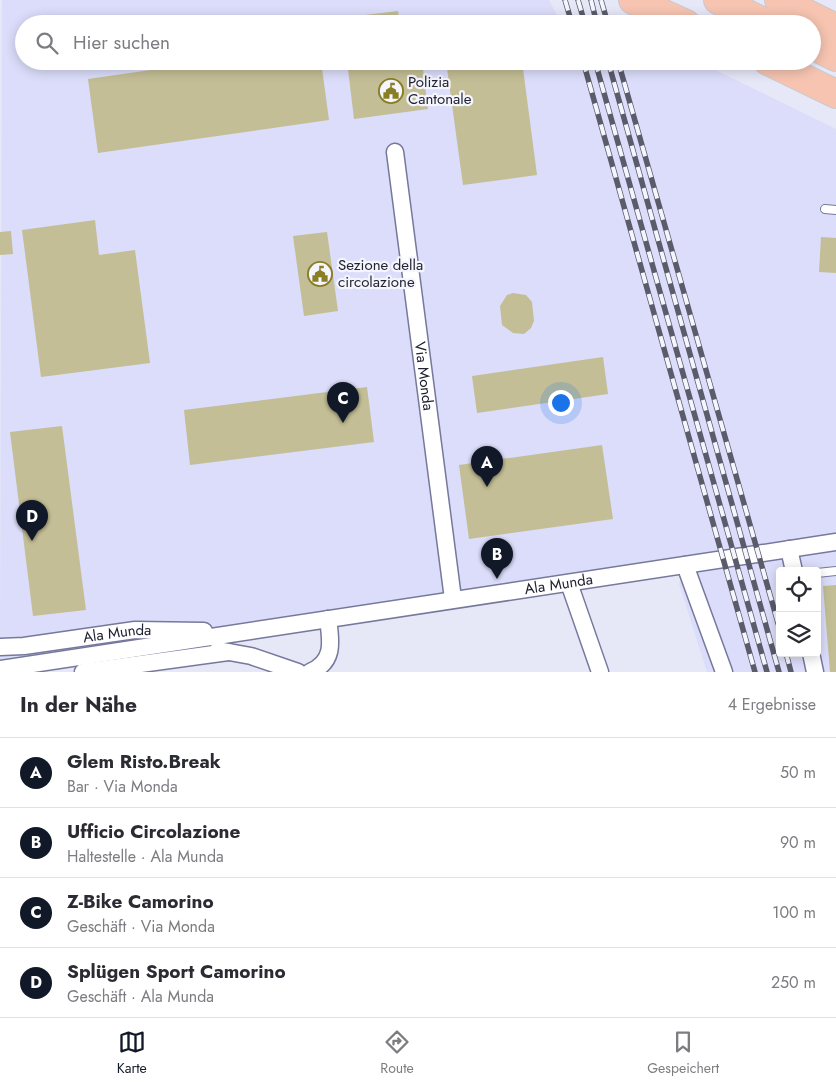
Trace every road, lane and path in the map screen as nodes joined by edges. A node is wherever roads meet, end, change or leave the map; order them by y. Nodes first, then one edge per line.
1 (633, 0) edge
2 (718, 0) edge
3 (779, 0) edge
4 (666, 15) edge
5 (749, 15) edge
6 (810, 15) edge
7 (821, 21) edge
8 (836, 28) edge
9 (821, 50) edge
10 (836, 57) edge
11 (787, 70) edge
12 (836, 94) edge
13 (395, 152) dead end
14 (825, 209) dead end
15 (836, 210) edge
16 (836, 542) edge
17 (789, 549) junction
18 (685, 565) junction
19 (793, 567) edge
20 (836, 571) edge
21 (821, 573) edge
22 (569, 583) junction
23 (453, 600) junction
24 (328, 619) junction
25 (233, 633) junction
26 (166, 644) junction
27 (0, 647) edge
28 (228, 652) junction
29 (812, 657) edge
30 (0, 669) edge
31 (83, 672) edge
32 (298, 672) edge
33 (310, 672) edge
34 (600, 672) edge
35 (724, 672) edge
36 (815, 672) edge

1 - 4 highway
2 - 5 highway
3 - 6 highway
7 - 8 highway
9 - 10 highway
11 - 12 highway
13 - 23 street, Via Monda
14 - 15 lane
16 - 17 street, Ala Munda
17 - 18 street, Ala Munda
17 - 19 street
18 - 22 street, Ala Munda
18 - 35 street
20 - 21 lane
22 - 23 street, Ala Munda
22 - 34 street
23 - 24 street, Ala Munda
24 - 25 street, Ala Munda
24 - 33 street
25 - 26 street, Ala Munda
25 - 27 street, Ala Munda
26 - 28 street, Ala Munda
26 - 30 street, Ala Munda
28 - 31 street, Ala Munda
28 - 32 street, Ala Munda
29 - 36 street

